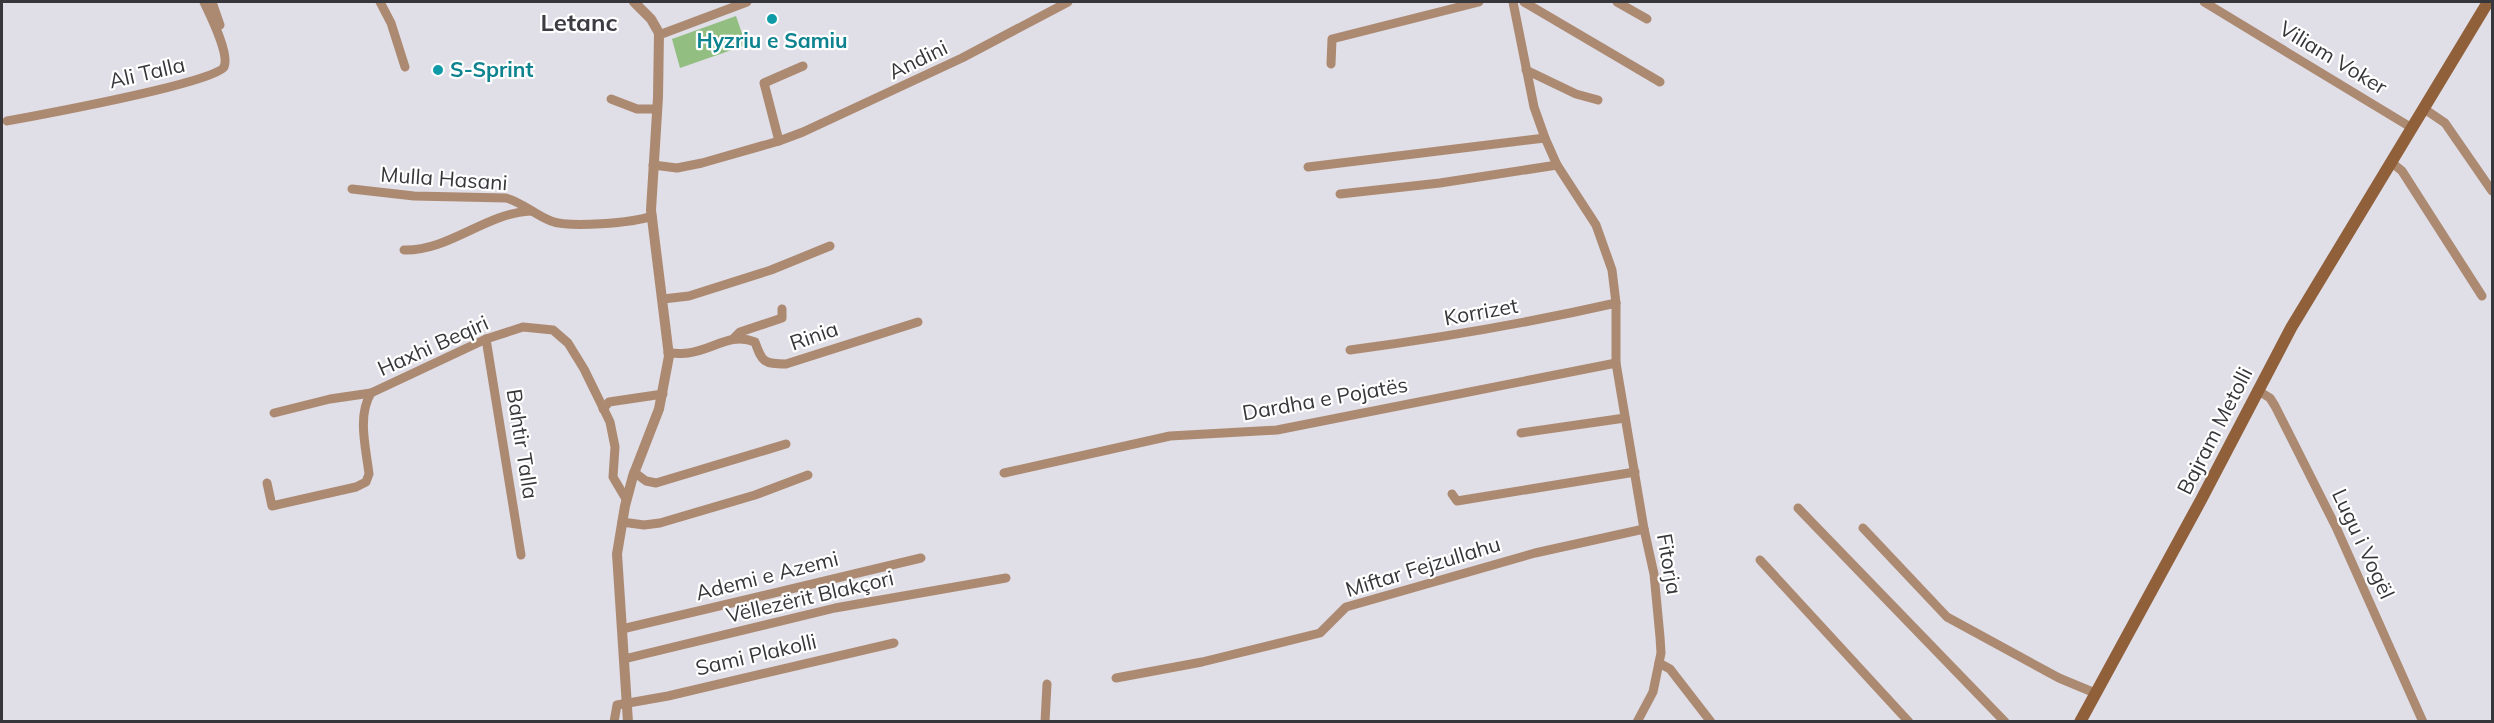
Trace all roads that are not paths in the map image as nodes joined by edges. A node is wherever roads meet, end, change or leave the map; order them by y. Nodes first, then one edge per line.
1 (204, 2) edge
2 (212, 2) edge
3 (380, 2) edge
4 (634, 2) edge
5 (747, 2) edge
6 (1068, 2) edge
7 (1479, 2) edge
8 (1513, 2) edge
9 (1524, 2) edge
10 (1617, 2) edge
11 (2204, 2) edge
12 (2488, 2) edge
13 (1647, 19) dead end
14 (659, 35) junction
15 (233, 63) dead end
16 (1331, 64) dead end
17 (803, 66) dead end
18 (405, 67) dead end
19 (1526, 70) junction
20 (1660, 82) dead end
21 (611, 99) dead end
22 (1598, 100) dead end
23 (2423, 108) junction
24 (657, 109) junction
25 (7, 121) dead end
26 (2412, 128) junction
27 (1545, 138) junction
28 (778, 141) junction
29 (2391, 162) junction
30 (653, 165) junction
31 (1557, 165) junction
32 (1308, 167) dead end
33 (352, 189) dead end
34 (2493, 191) edge
35 (1340, 194) dead end
36 (531, 211) junction
37 (652, 216) junction
38 (830, 246) dead end
39 (404, 250) dead end
40 (2482, 296) dead end
41 (663, 299) junction
42 (1616, 303) junction
43 (782, 309) dead end
44 (918, 322) dead end
45 (734, 338) junction
46 (486, 339) junction
47 (1350, 350) dead end
48 (669, 353) junction
49 (1616, 363) junction
50 (2257, 390) junction
51 (371, 393) junction
52 (663, 394) junction
53 (603, 409) junction
54 (274, 413) dead end
55 (1625, 418) junction
56 (1521, 433) dead end
57 (786, 444) dead end
58 (634, 471) junction
59 (1635, 472) junction
60 (1004, 473) dead end
61 (808, 476) dead end
62 (267, 483) dead end
63 (1452, 494) dead end
64 (626, 499) junction
65 (1798, 508) dead end
66 (622, 522) junction
67 (1863, 528) dead end
68 (1644, 529) junction
69 (521, 555) dead end
70 (921, 558) dead end
71 (1760, 560) dead end
72 (1006, 578) dead end
73 (621, 629) junction
74 (894, 643) dead end
75 (624, 659) junction
76 (1659, 663) junction
77 (1116, 678) dead end
78 (1047, 684) dead end
79 (2095, 693) junction
80 (627, 703) junction
81 (614, 722) edge
82 (628, 722) edge
83 (1045, 722) edge
84 (1637, 722) edge
85 (1710, 722) edge
86 (1909, 722) edge
87 (2005, 722) edge
88 (2080, 722) edge
89 (2423, 722) edge

1 - 25 street, Ali Talla
2 - 15 street
3 - 18 street
4 - 14 street
5 - 14 street
6 - 28 street, Andini
7 - 16 street
8 - 19 street
9 - 20 street
10 - 13 street
11 - 26 street, Viliam Voker
12 - 23 main road, Bajram Metolli
14 - 24 street
17 - 28 street
19 - 22 street
19 - 27 street
21 - 24 street
23 - 26 main road, Bajram Metolli
23 - 34 street
24 - 30 street
26 - 29 main road, Bajram Metolli
27 - 31 street
27 - 32 street
28 - 30 street, Andini
29 - 40 street
29 - 50 main road, Bajram Metolli
30 - 37 street
31 - 35 street
31 - 42 street
33 - 36 street, Mulla Hasani
36 - 37 street, Mulla Hasani
36 - 39 street, Mulla Hasani
37 - 41 street
38 - 41 street
41 - 48 street
42 - 47 street, Korrizet
42 - 49 street
43 - 45 street, Rinia
44 - 45 street, Rinia
45 - 48 street, Rinia
46 - 51 street, Haxhi Beqiri
46 - 53 street, Haxhi Beqiri
46 - 69 street, Bahtir Talla
48 - 52 street
49 - 55 street, Fitorja
49 - 60 street, Dardha e Pojatës
50 - 79 main road, Bajram Metolli
50 - 89 street, Lugu i Vogël
51 - 54 street
51 - 62 street, Haxhi Beqiri
52 - 53 street
52 - 58 street
53 - 64 street, Haxhi Beqiri
55 - 56 street
55 - 59 street, Fitorja
57 - 58 street
58 - 64 street
59 - 63 street
59 - 68 street, Fitorja
61 - 66 street
64 - 66 street
65 - 87 street
66 - 73 street
67 - 79 street
68 - 76 street, Fitorja
68 - 77 street, Miftar Fejzullahu
70 - 73 street, Ademi e Azemi
71 - 86 street
72 - 75 street, Vëllezërit Blakçori
73 - 75 street
74 - 80 street, Sami Plakolli
75 - 80 street
76 - 84 street, Fitorja
76 - 85 street
78 - 83 street
79 - 88 main road, Bajram Metolli
80 - 81 street
80 - 82 street

